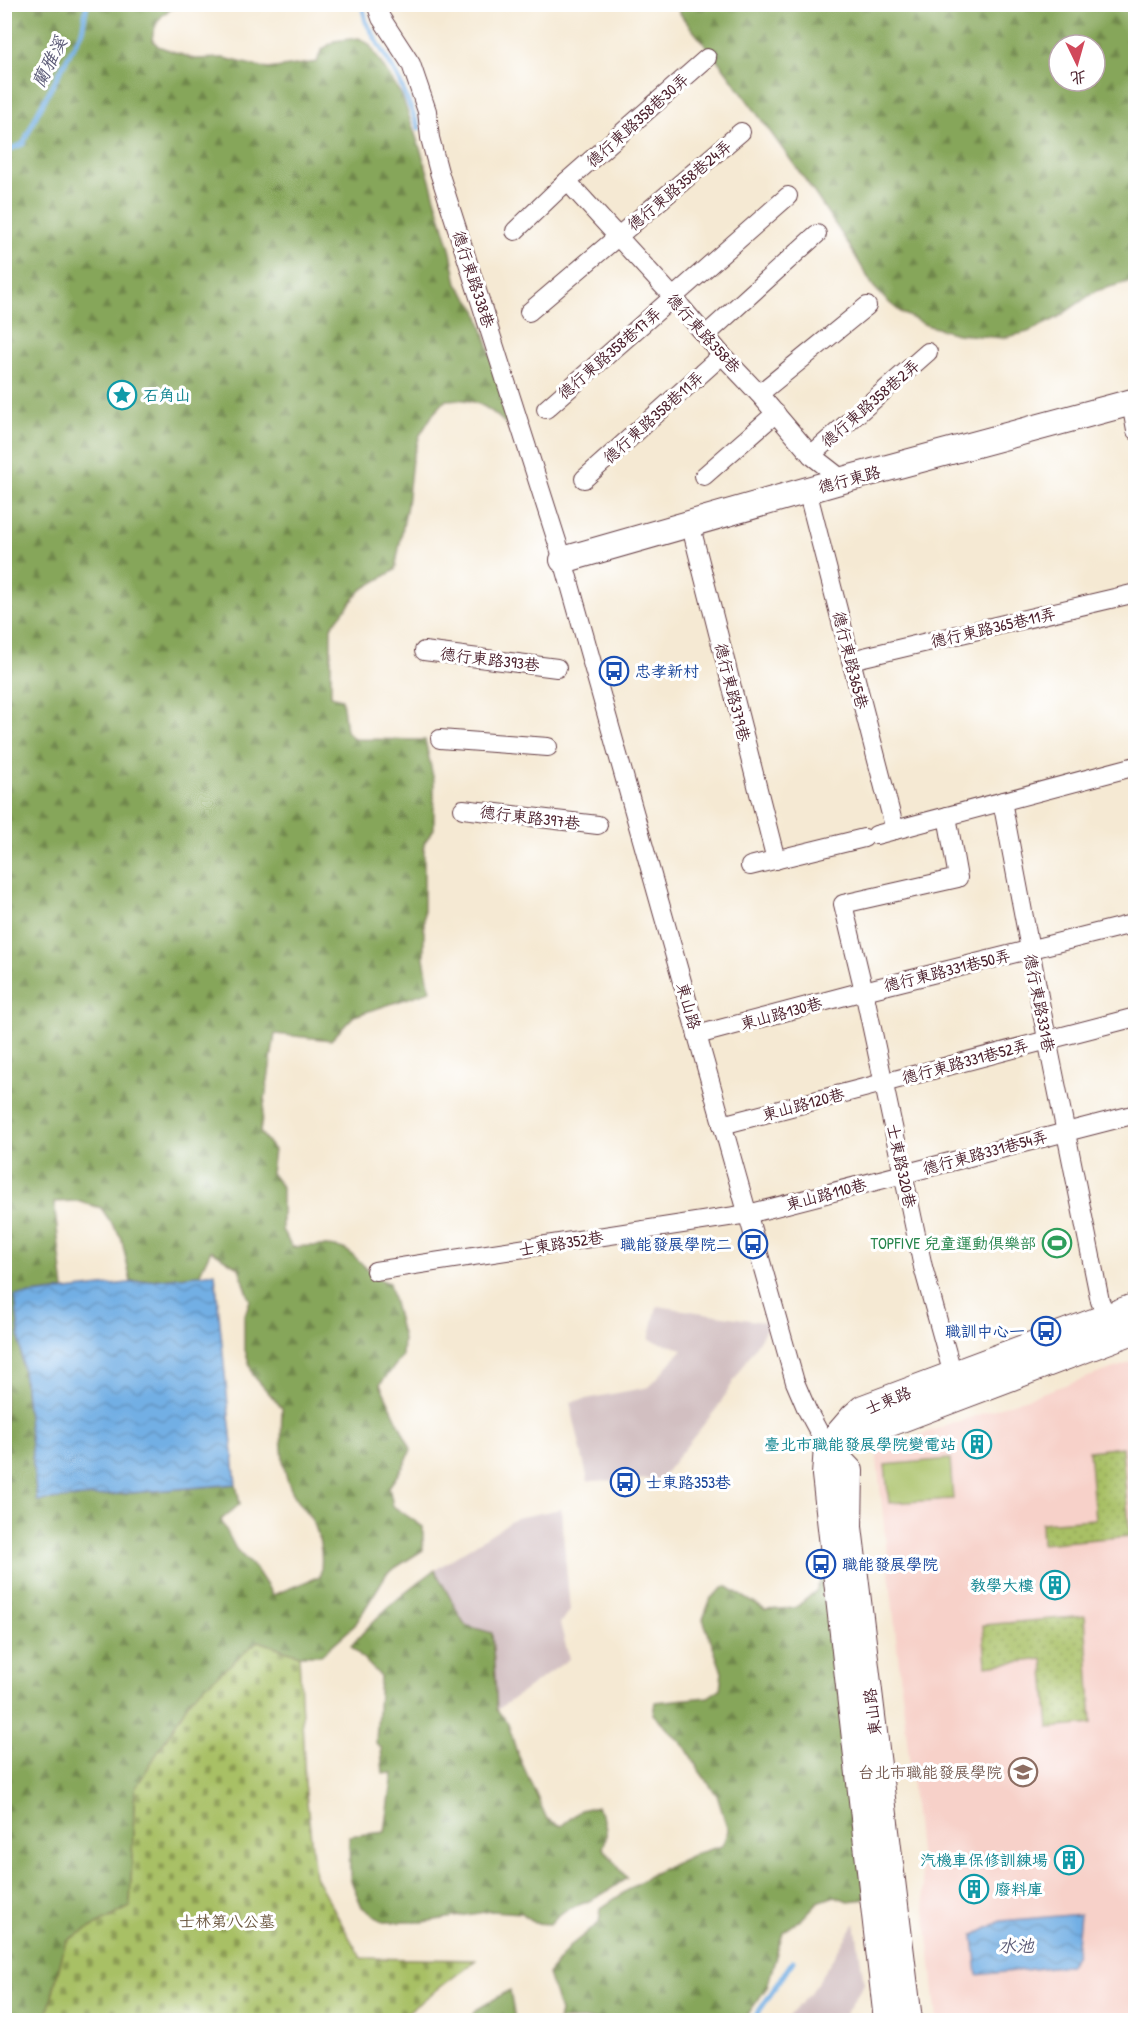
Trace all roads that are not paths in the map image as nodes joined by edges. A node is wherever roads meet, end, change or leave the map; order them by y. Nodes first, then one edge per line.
1 (376, 4) edge
2 (707, 58) dead end
3 (741, 132) dead end
4 (567, 181) junction
5 (788, 196) dead end
6 (514, 231) dead end
7 (817, 234) dead end
8 (618, 237) junction
9 (673, 297) junction
10 (867, 306) dead end
11 (529, 312) dead end
12 (706, 335) junction
13 (928, 352) dead end
14 (722, 355) junction
15 (759, 394) junction
16 (1135, 401) edge
17 (546, 410) dead end
18 (776, 413) junction
19 (1136, 431) edge
20 (811, 455) junction
21 (704, 476) dead end
22 (584, 479) dead end
23 (843, 480) junction
24 (807, 490) junction
25 (690, 524) junction
26 (563, 560) junction
27 (1136, 593) edge
28 (424, 651) dead end
29 (851, 660) junction
30 (557, 668) dead end
31 (440, 739) dead end
32 (548, 747) dead end
33 (1136, 766) edge
34 (1002, 801) junction
35 (463, 809) dead end
36 (947, 816) junction
37 (598, 825) dead end
38 (895, 830) junction
39 (776, 860) junction
40 (750, 866) dead end
41 (1136, 923) edge
42 (1030, 948) junction
43 (864, 991) junction
44 (1136, 1017) edge
45 (697, 1035) junction
46 (1047, 1040) junction
47 (884, 1083) junction
48 (1136, 1114) edge
49 (722, 1125) junction
50 (1066, 1131) junction
51 (904, 1174) junction
52 (748, 1214) junction
53 (375, 1271) dead end
54 (1136, 1306) edge
55 (1119, 1328) edge
56 (953, 1375) junction
57 (827, 1447) junction
58 (887, 2020) edge
59 (909, 2020) edge

1 - 26 street, 德行東路338巷
2 - 4 street, 德行東路358巷30弄
3 - 8 street, 德行東路358巷24弄
4 - 6 street, 德行東路358巷30弄
4 - 8 street, 德行東路358巷
5 - 9 street, 德行東路358巷17弄
7 - 12 street
8 - 9 street, 德行東路358巷
8 - 11 street, 德行東路358巷24弄
9 - 12 street, 德行東路358巷
9 - 17 street, 德行東路358巷17弄
10 - 15 street
12 - 14 street, 德行東路358巷
13 - 20 street, 德行東路358巷2弄
14 - 15 street, 德行東路358巷
14 - 22 street, 德行東路358巷11弄
15 - 18 street, 德行東路358巷
16 - 19 street
16 - 23 street, 德行東路
18 - 20 street, 德行東路358巷
18 - 21 street
20 - 23 street, 德行東路358巷
23 - 24 street, 德行東路
24 - 25 street, 德行東路
24 - 29 street, 德行東路365巷
25 - 26 street, 德行東路
25 - 39 street, 德行東路379巷
26 - 45 street, 東山路
27 - 29 street, 德行東路365巷11弄
28 - 30 street, 德行東路393巷
29 - 38 street, 德行東路365巷
31 - 32 street
33 - 34 street
34 - 36 street
34 - 42 street, 德行東路331巷
35 - 37 street, 德行東路397巷
36 - 38 street
36 - 43 street, 士東路320巷
38 - 39 street
39 - 40 street
41 - 42 street, 德行東路331巷50弄
42 - 43 street, 德行東路331巷50弄
42 - 46 street, 德行東路331巷
43 - 45 street, 東山路130巷
43 - 47 street, 士東路320巷
44 - 46 street, 德行東路331巷52弄
45 - 49 street, 東山路
46 - 47 street, 德行東路331巷52弄
46 - 50 street, 德行東路331巷
47 - 49 street, 東山路120巷
47 - 51 street, 士東路320巷
48 - 50 street, 德行東路331巷54弄
49 - 52 street, 東山路
50 - 51 street, 德行東路331巷54弄
50 - 55 street, 德行東路331巷
51 - 52 street, 東山路110巷
51 - 56 street, 士東路320巷
52 - 53 street, 士東路352巷
52 - 57 street, 東山路
54 - 55 street, 士東路
55 - 56 street, 士東路
55 - 57 street, 士東路
56 - 57 street, 士東路
57 - 58 street, 東山路
57 - 59 street, 東山路

